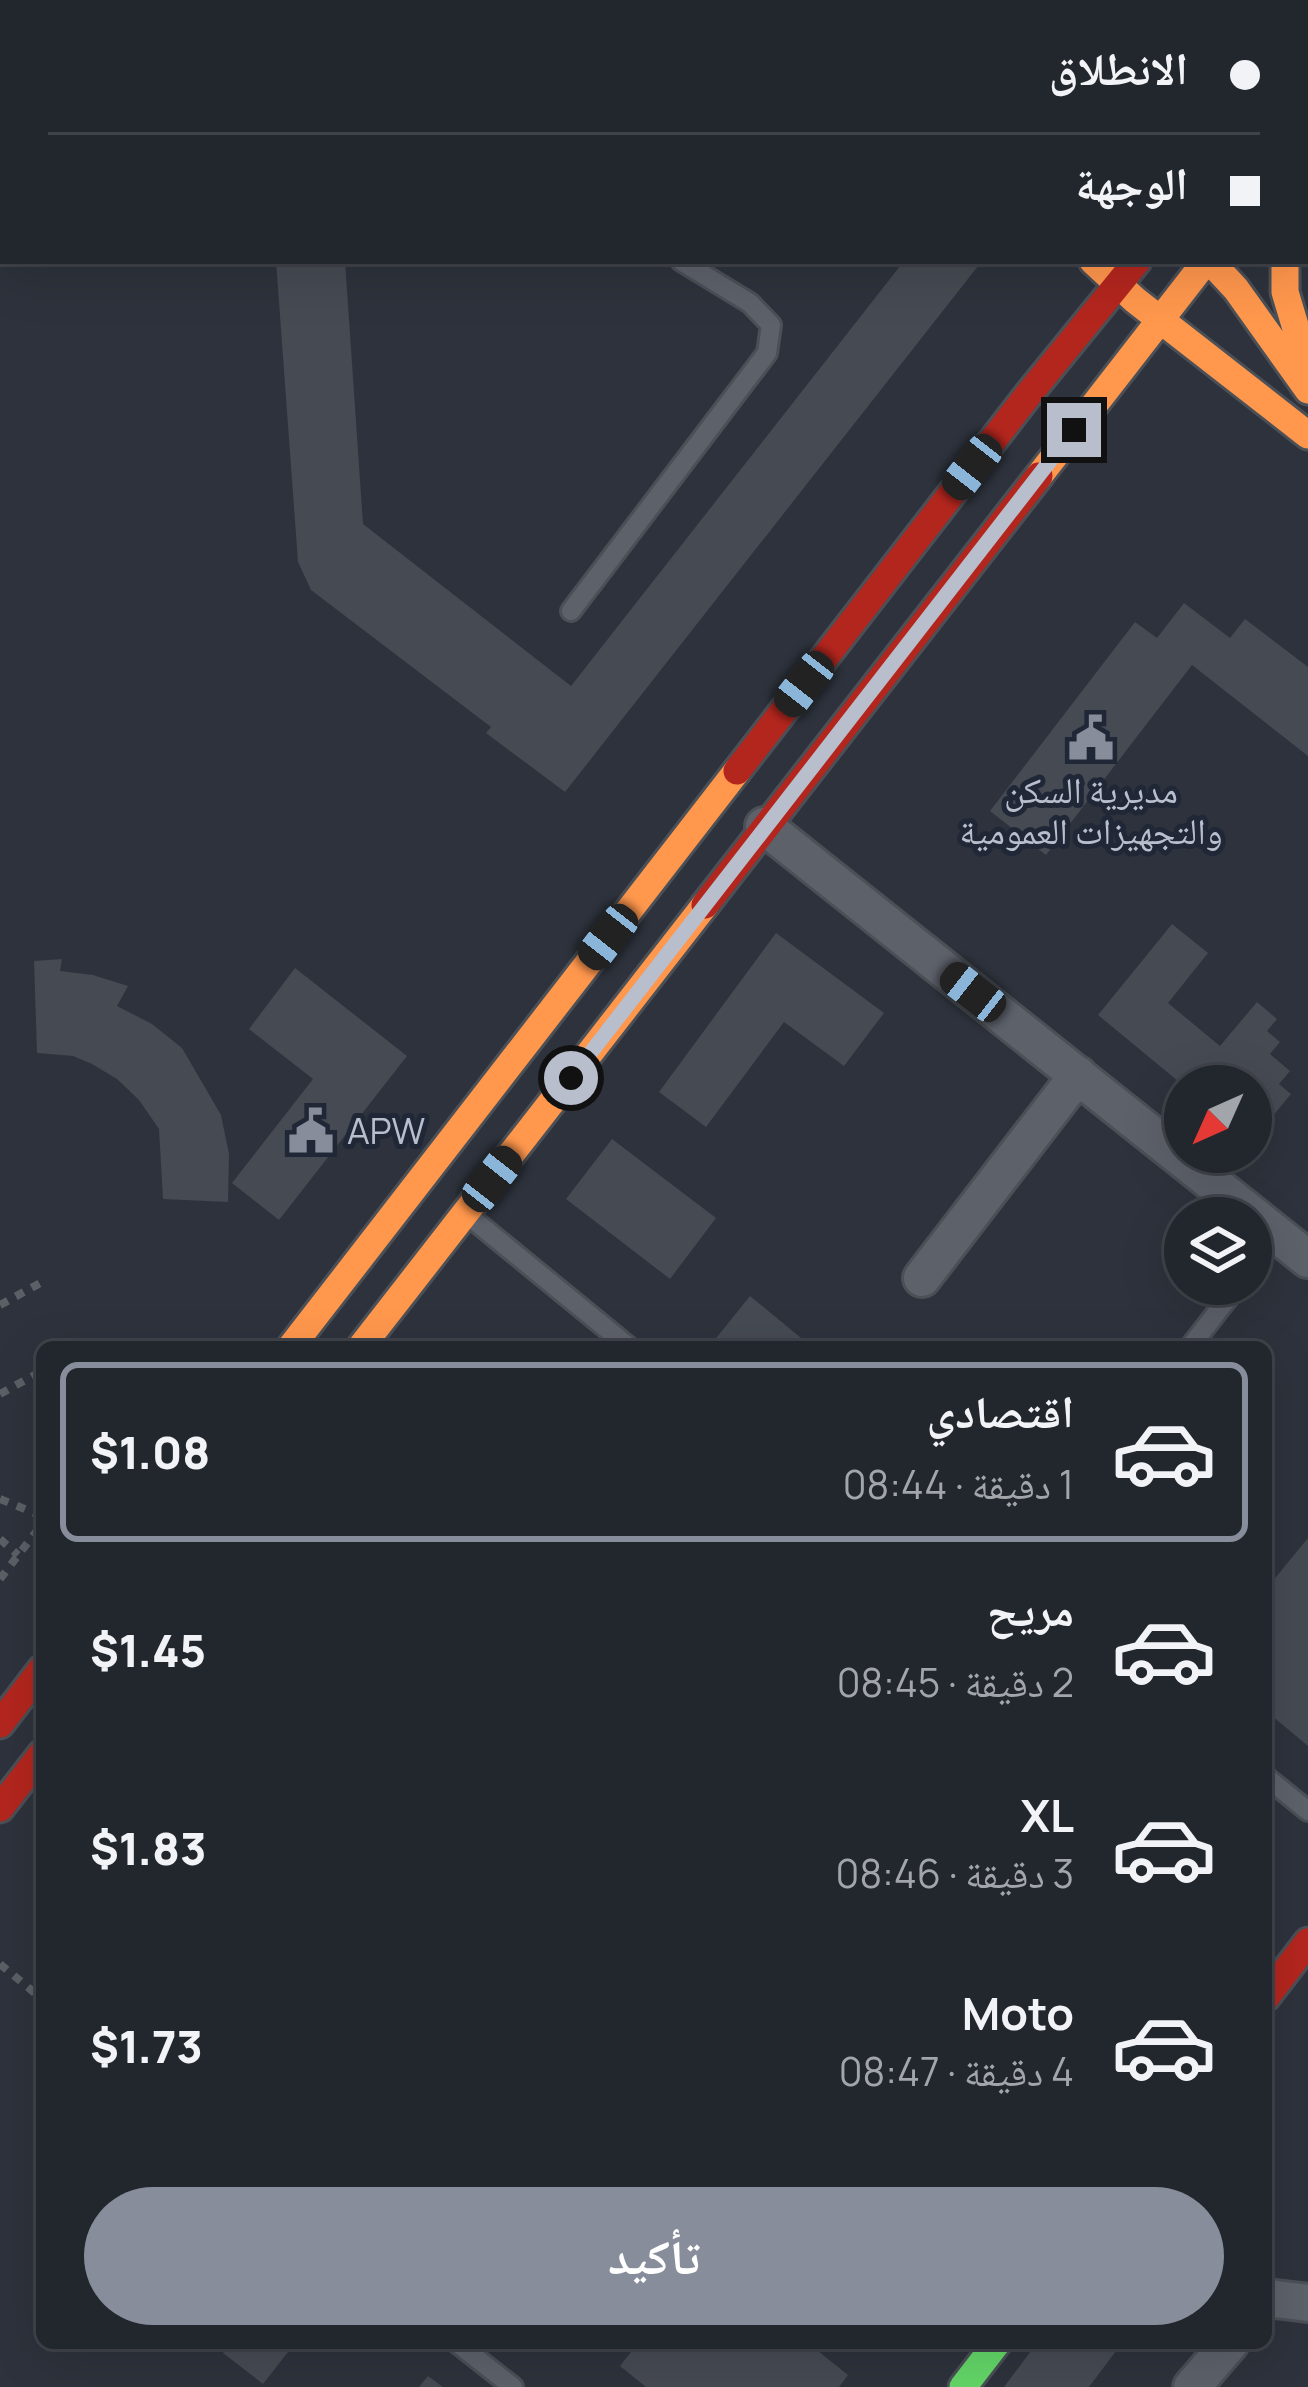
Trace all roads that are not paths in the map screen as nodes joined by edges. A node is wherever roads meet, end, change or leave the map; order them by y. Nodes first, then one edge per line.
1 (686, 264) edge
2 (1096, 264) edge
3 (1134, 264) edge
4 (1206, 264) edge
5 (1211, 264) edge
6 (1285, 264) edge
7 (1117, 283) junction
8 (1162, 320) junction
9 (1308, 369) edge
10 (1308, 391) edge
11 (1308, 434) edge
12 (571, 611) dead end
13 (764, 826) junction
14 (602, 992) junction
15 (1078, 1075) junction
16 (466, 1214) junction
17 (1278, 1233) junction
18 (1272, 1241) edge
19 (1308, 1259) edge
20 (922, 1278) dead end
21 (1223, 1305) edge
22 (296, 1341) edge
23 (366, 1341) edge
24 (622, 1341) edge
25 (1195, 1341) edge
26 (36, 1678) edge
27 (0, 1724) edge
28 (36, 1762) edge
29 (1272, 1783) edge
30 (0, 1808) edge
31 (1308, 1811) edge
32 (1308, 1942) edge
33 (1272, 1988) edge
34 (1272, 2299) edge
35 (1308, 2303) edge
36 (466, 2349) edge
37 (982, 2349) edge
38 (1225, 2349) edge
39 (513, 2387) edge
40 (964, 2387) edge
41 (1192, 2387) edge

1 - 12 lane
2 - 7 main road
3 - 7 main road
4 - 8 main road
5 - 10 main road
6 - 9 main road
7 - 8 main road
7 - 14 main road
8 - 11 main road
8 - 13 main road
13 - 14 main road
13 - 15 street
14 - 16 main road
14 - 22 main road
15 - 17 street
15 - 20 street
16 - 23 main road
16 - 24 lane
17 - 18 lane
17 - 19 street
21 - 25 lane
26 - 27 main road
28 - 30 main road
29 - 31 lane
32 - 33 main road
34 - 35 street
36 - 39 lane
37 - 40 main road
38 - 41 street

